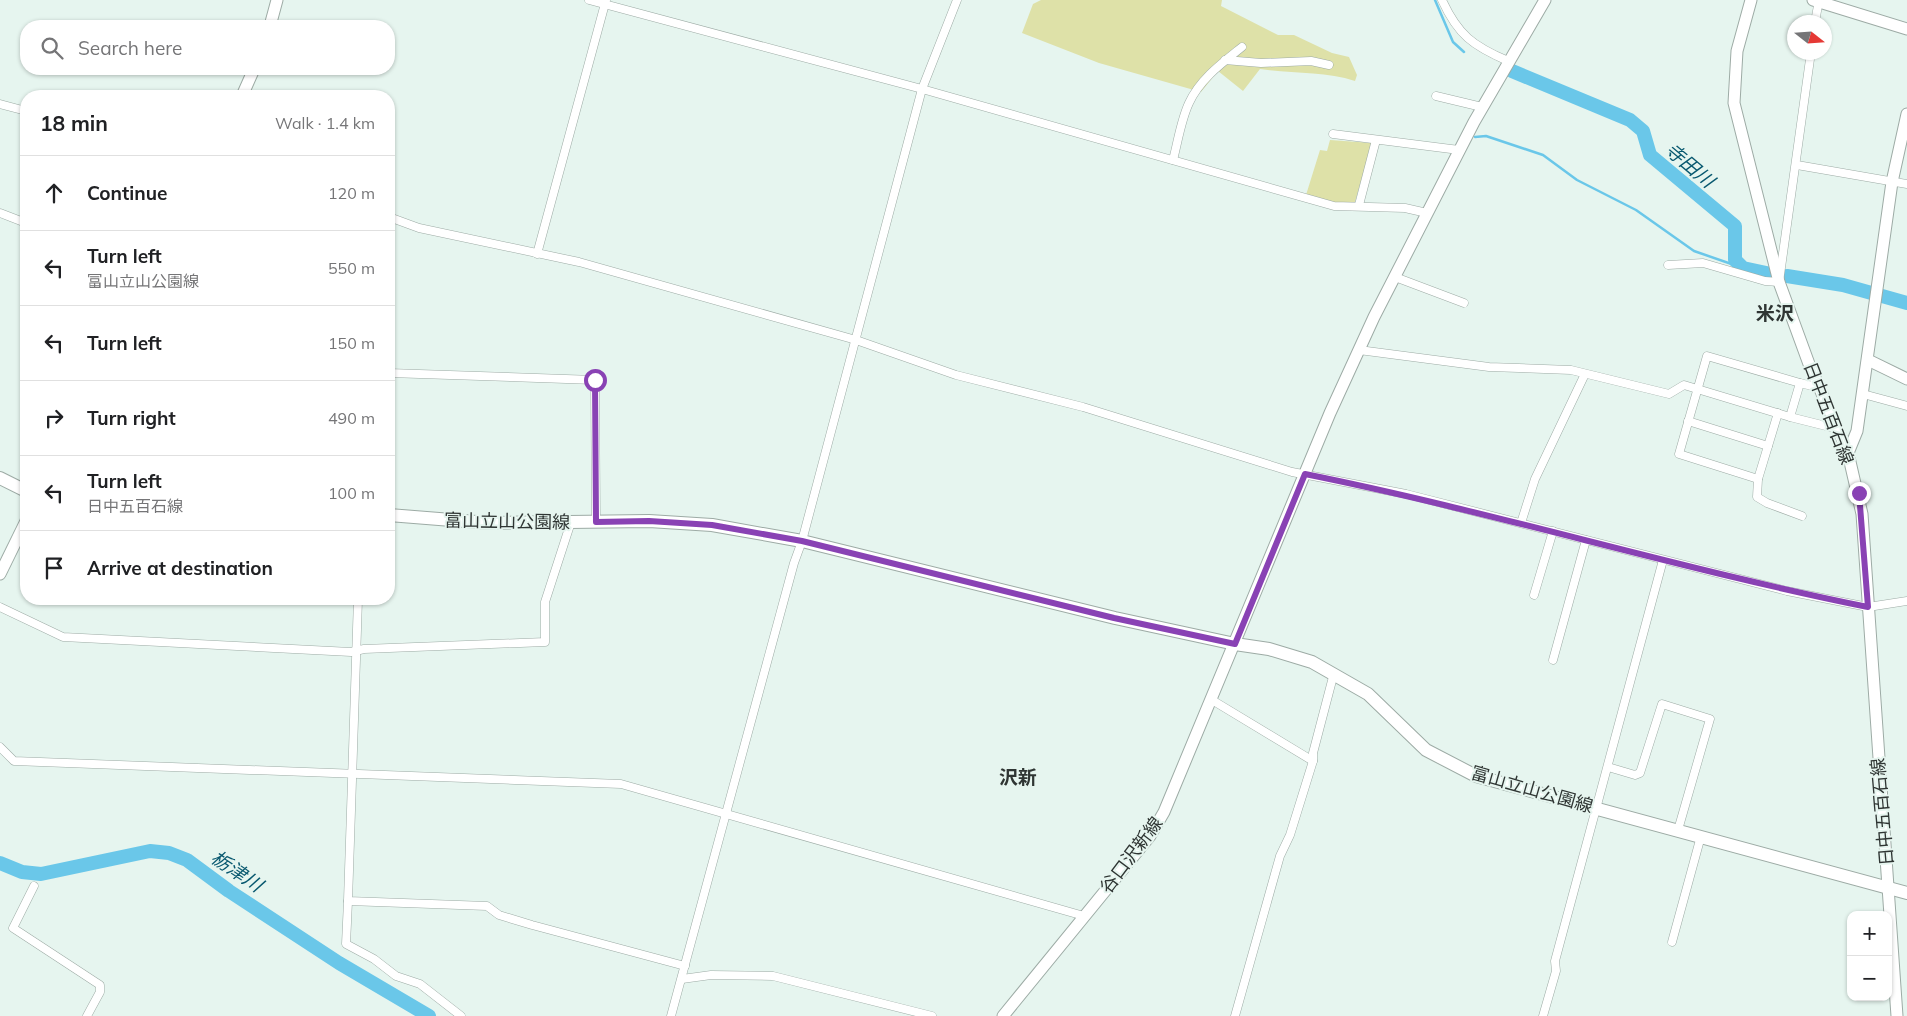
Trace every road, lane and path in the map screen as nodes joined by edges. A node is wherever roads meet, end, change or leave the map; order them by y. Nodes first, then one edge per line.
1 (277, 0) edge
2 (589, 0) edge
3 (957, 0) edge
4 (1442, 0) edge
5 (1545, 0) edge
6 (1751, 0) edge
7 (1817, 1) edge
8 (605, 2) edge
9 (1816, 15) edge
10 (272, 20) edge
11 (1907, 29) edge
12 (1242, 47) dead end
13 (1225, 60) junction
14 (1811, 60) edge
15 (1508, 61) junction
16 (1329, 66) dead end
17 (251, 75) edge
18 (922, 89) junction
19 (245, 90) edge
20 (1436, 96) dead end
21 (0, 104) edge
22 (1482, 107) junction
23 (20, 109) edge
24 (1907, 114) edge
25 (1333, 134) dead end
26 (1376, 140) junction
27 (1459, 150) junction
28 (1173, 160) junction
29 (1797, 165) junction
30 (1892, 182) junction
31 (1907, 184) edge
32 (1359, 205) junction
33 (0, 213) edge
34 (1427, 213) junction
35 (395, 219) edge
36 (20, 221) edge
37 (537, 254) junction
38 (1668, 265) dead end
39 (1395, 277) junction
40 (1779, 282) junction
41 (1464, 303) dead end
42 (856, 340) junction
43 (1359, 350) junction
44 (1868, 360) junction
45 (395, 373) edge
46 (1584, 374) junction
47 (1907, 379) edge
48 (1800, 383) junction
49 (1820, 388) junction
50 (1698, 390) junction
51 (1863, 394) junction
52 (1907, 406) edge
53 (1778, 413) junction
54 (1790, 417) junction
55 (1688, 421) junction
56 (1838, 429) junction
57 (1768, 446) junction
58 (1848, 453) junction
59 (1305, 474) junction
60 (0, 478) edge
61 (1758, 479) junction
62 (20, 488) edge
63 (395, 515) edge
64 (1802, 516) dead end
65 (571, 522) junction
66 (596, 522) junction
67 (1520, 523) junction
68 (1553, 531) junction
69 (20, 533) edge
70 (1586, 540) junction
71 (802, 541) junction
72 (1663, 560) junction
73 (0, 574) edge
74 (1534, 595) dead end
75 (1907, 601) edge
76 (358, 605) edge
77 (0, 607) edge
78 (1868, 607) junction
79 (1235, 644) junction
80 (356, 651) junction
81 (1553, 660) dead end
82 (1334, 673) junction
83 (1212, 700) junction
84 (0, 747) edge
85 (1313, 761) junction
86 (1608, 767) junction
87 (352, 773) junction
88 (1597, 808) junction
89 (726, 814) junction
90 (1678, 830) junction
91 (1701, 836) junction
92 (34, 886) dead end
93 (1888, 888) junction
94 (1907, 893) edge
95 (348, 901) junction
96 (1084, 916) junction
97 (1672, 942) dead end
98 (685, 966) junction
99 (682, 979) junction
100 (86, 1016) edge
101 (461, 1016) edge
102 (671, 1016) edge
103 (932, 1016) edge
104 (1003, 1016) edge
105 (1235, 1016) edge
106 (1544, 1016) edge
107 (1897, 1016) edge

1 - 10 main road
2 - 8 street
3 - 18 street
4 - 15 street
5 - 15 main road, 谷口沢新線
6 - 40 main road, 日中五百石線
7 - 9 street
7 - 11 main road
8 - 18 street
8 - 37 street
12 - 13 street
13 - 16 street
13 - 28 street
14 - 29 street
15 - 22 main road, 谷口沢新線
17 - 19 main road
18 - 28 street
18 - 42 street
20 - 22 street
21 - 23 street
22 - 27 main road, 谷口沢新線
24 - 30 main road
25 - 26 street
26 - 27 street
26 - 32 street
27 - 34 main road, 谷口沢新線
28 - 32 street
29 - 30 street
29 - 40 street
30 - 31 street
30 - 44 main road
32 - 34 street
33 - 36 street
34 - 39 main road, 谷口沢新線
35 - 37 street
37 - 42 street
38 - 40 street
39 - 41 street
39 - 43 main road, 谷口沢新線
40 - 49 main road, 日中五百石線
42 - 59 street
42 - 71 street
43 - 46 street
43 - 59 main road, 谷口沢新線
44 - 47 main road
44 - 51 main road
45 - 66 street
46 - 50 street
46 - 67 street
48 - 49 street
48 - 50 street
48 - 54 street
49 - 56 main road, 日中五百石線
50 - 53 street
50 - 55 street
51 - 52 street
51 - 58 main road
53 - 54 street
53 - 57 street
54 - 56 street
55 - 57 street
55 - 61 street
56 - 58 main road, 日中五百石線
57 - 61 street
58 - 78 main road, 日中五百石線
59 - 67 street
59 - 79 main road, 谷口沢新線
60 - 62 main road
61 - 64 street
63 - 65 main road, 富山立山公園線
65 - 66 main road, 富山立山公園線
65 - 80 street
66 - 71 main road, 富山立山公園線
67 - 68 street
68 - 70 street
68 - 74 street
69 - 73 main road
70 - 72 street
70 - 81 street
71 - 79 main road, 富山立山公園線
71 - 89 street
72 - 78 street
72 - 86 street
75 - 78 street
76 - 80 street
77 - 80 street
78 - 93 main road, 日中五百石線
79 - 82 main road, 富山立山公園線
79 - 83 main road, 谷口沢新線
80 - 87 street
82 - 85 street
82 - 88 main road, 富山立山公園線
83 - 85 street
83 - 96 main road, 谷口沢新線
84 - 87 street
85 - 105 street
86 - 88 street
86 - 90 street
87 - 89 street
87 - 95 street
88 - 90 main road, 富山立山公園線
88 - 106 street
89 - 96 street
89 - 98 street
90 - 91 main road, 富山立山公園線
91 - 93 main road, 富山立山公園線
91 - 97 street
92 - 100 street
93 - 94 main road, 富山立山公園線
93 - 107 main road, 日中五百石線
95 - 98 street
95 - 101 street
96 - 104 main road, 谷口沢新線
98 - 99 street
99 - 102 street
99 - 103 street

